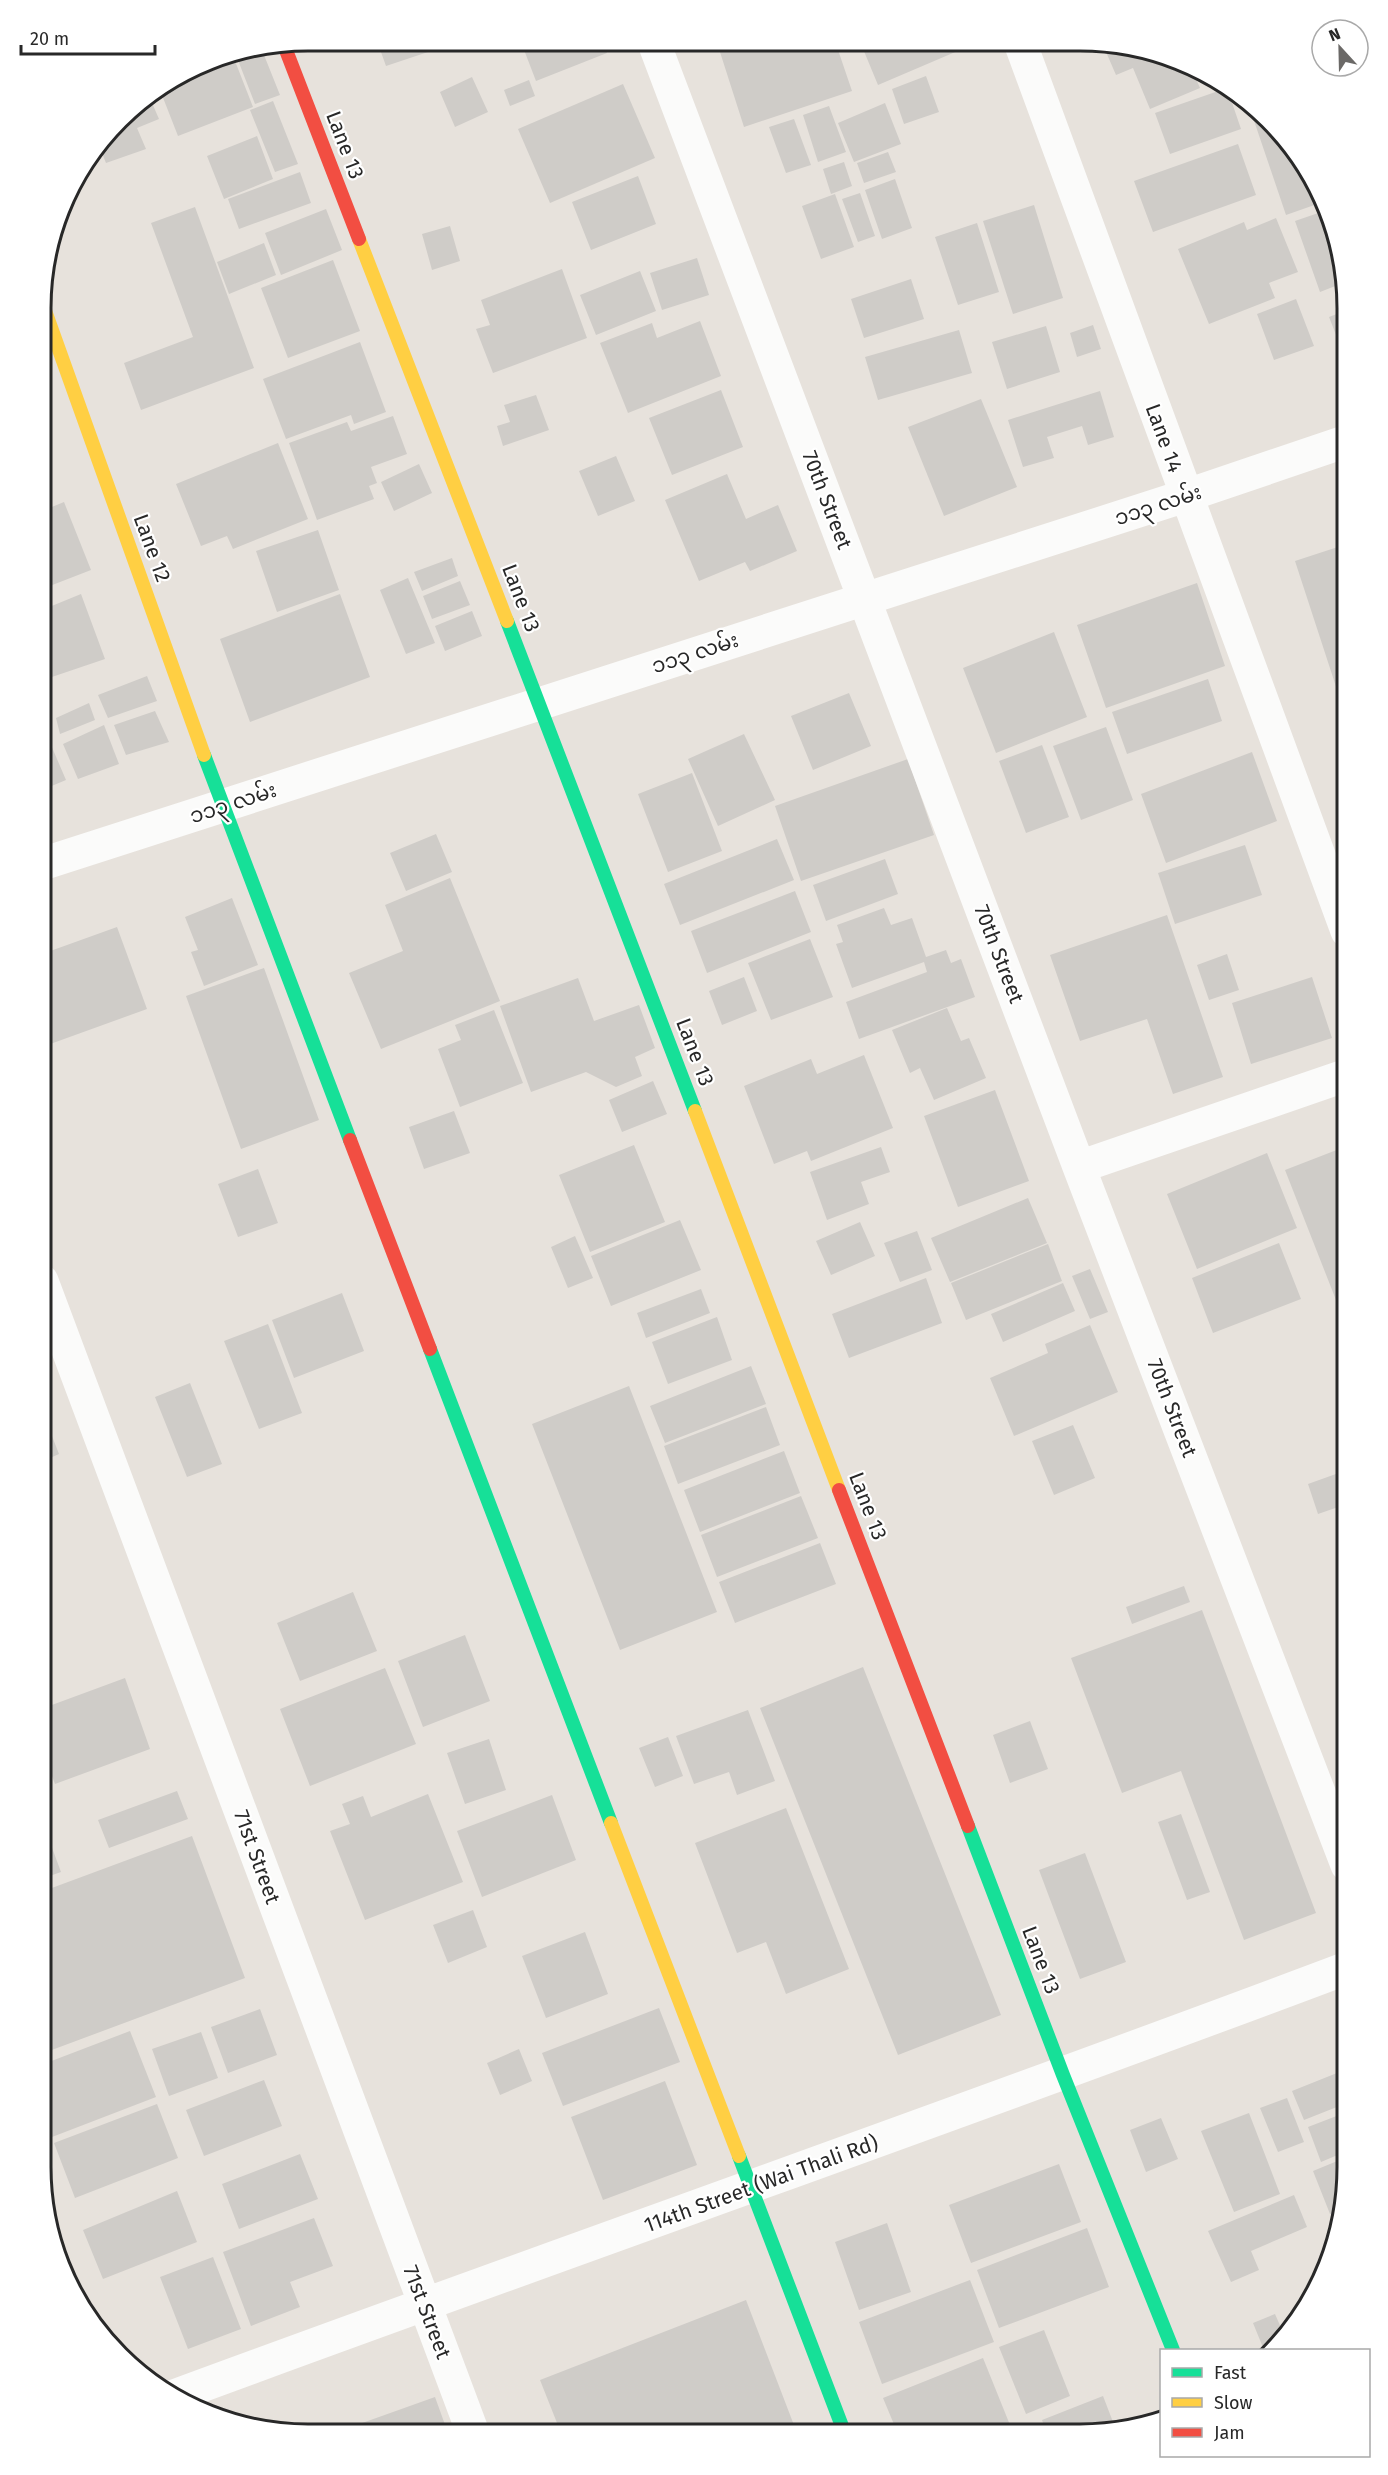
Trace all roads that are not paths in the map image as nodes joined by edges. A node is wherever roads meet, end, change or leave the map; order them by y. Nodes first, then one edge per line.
1 (657, 51) edge
2 (1023, 51) edge
3 (287, 52) edge
4 (51, 327) edge
5 (1337, 444) edge
6 (1185, 496) junction
7 (865, 598) junction
8 (539, 703) junction
9 (222, 806) junction
10 (51, 861) edge
11 (1337, 904) edge
12 (1337, 1078) edge
13 (1079, 1167) junction
14 (51, 1305) edge
15 (1337, 1839) edge
16 (1337, 1972) edge
17 (1063, 2075) junction
18 (752, 2187) junction
19 (424, 2304) junction
20 (1173, 2349) edge
21 (184, 2392) edge
22 (469, 2424) edge
23 (841, 2424) edge

1 - 7 street, 70th Street
2 - 6 street, Lane 14
3 - 8 street, Lane 13
4 - 9 street, Lane 12
5 - 6 street, ၁၁၃ လမ်း
6 - 7 street, ၁၁၃ လမ်း
6 - 11 street, Lane 14
7 - 8 street, ၁၁၃ လမ်း
7 - 13 street, 70th Street
8 - 9 street, ၁၁၃ လမ်း
8 - 17 street, Lane 13
9 - 10 street, ၁၁၃ လမ်း
9 - 18 street, Lane 12
12 - 13 street
13 - 15 street, 70th Street
14 - 19 street, 71st Street
16 - 17 street, 114th Street (Wai Thali Rd)
17 - 18 street, 114th Street (Wai Thali Rd)
17 - 20 street, Lane 13
18 - 19 street, 114th Street (Wai Thali Rd)
18 - 23 street, Lane 12
19 - 21 street, 114th Street (Wai Thali Rd)
19 - 22 street, 71st Street

